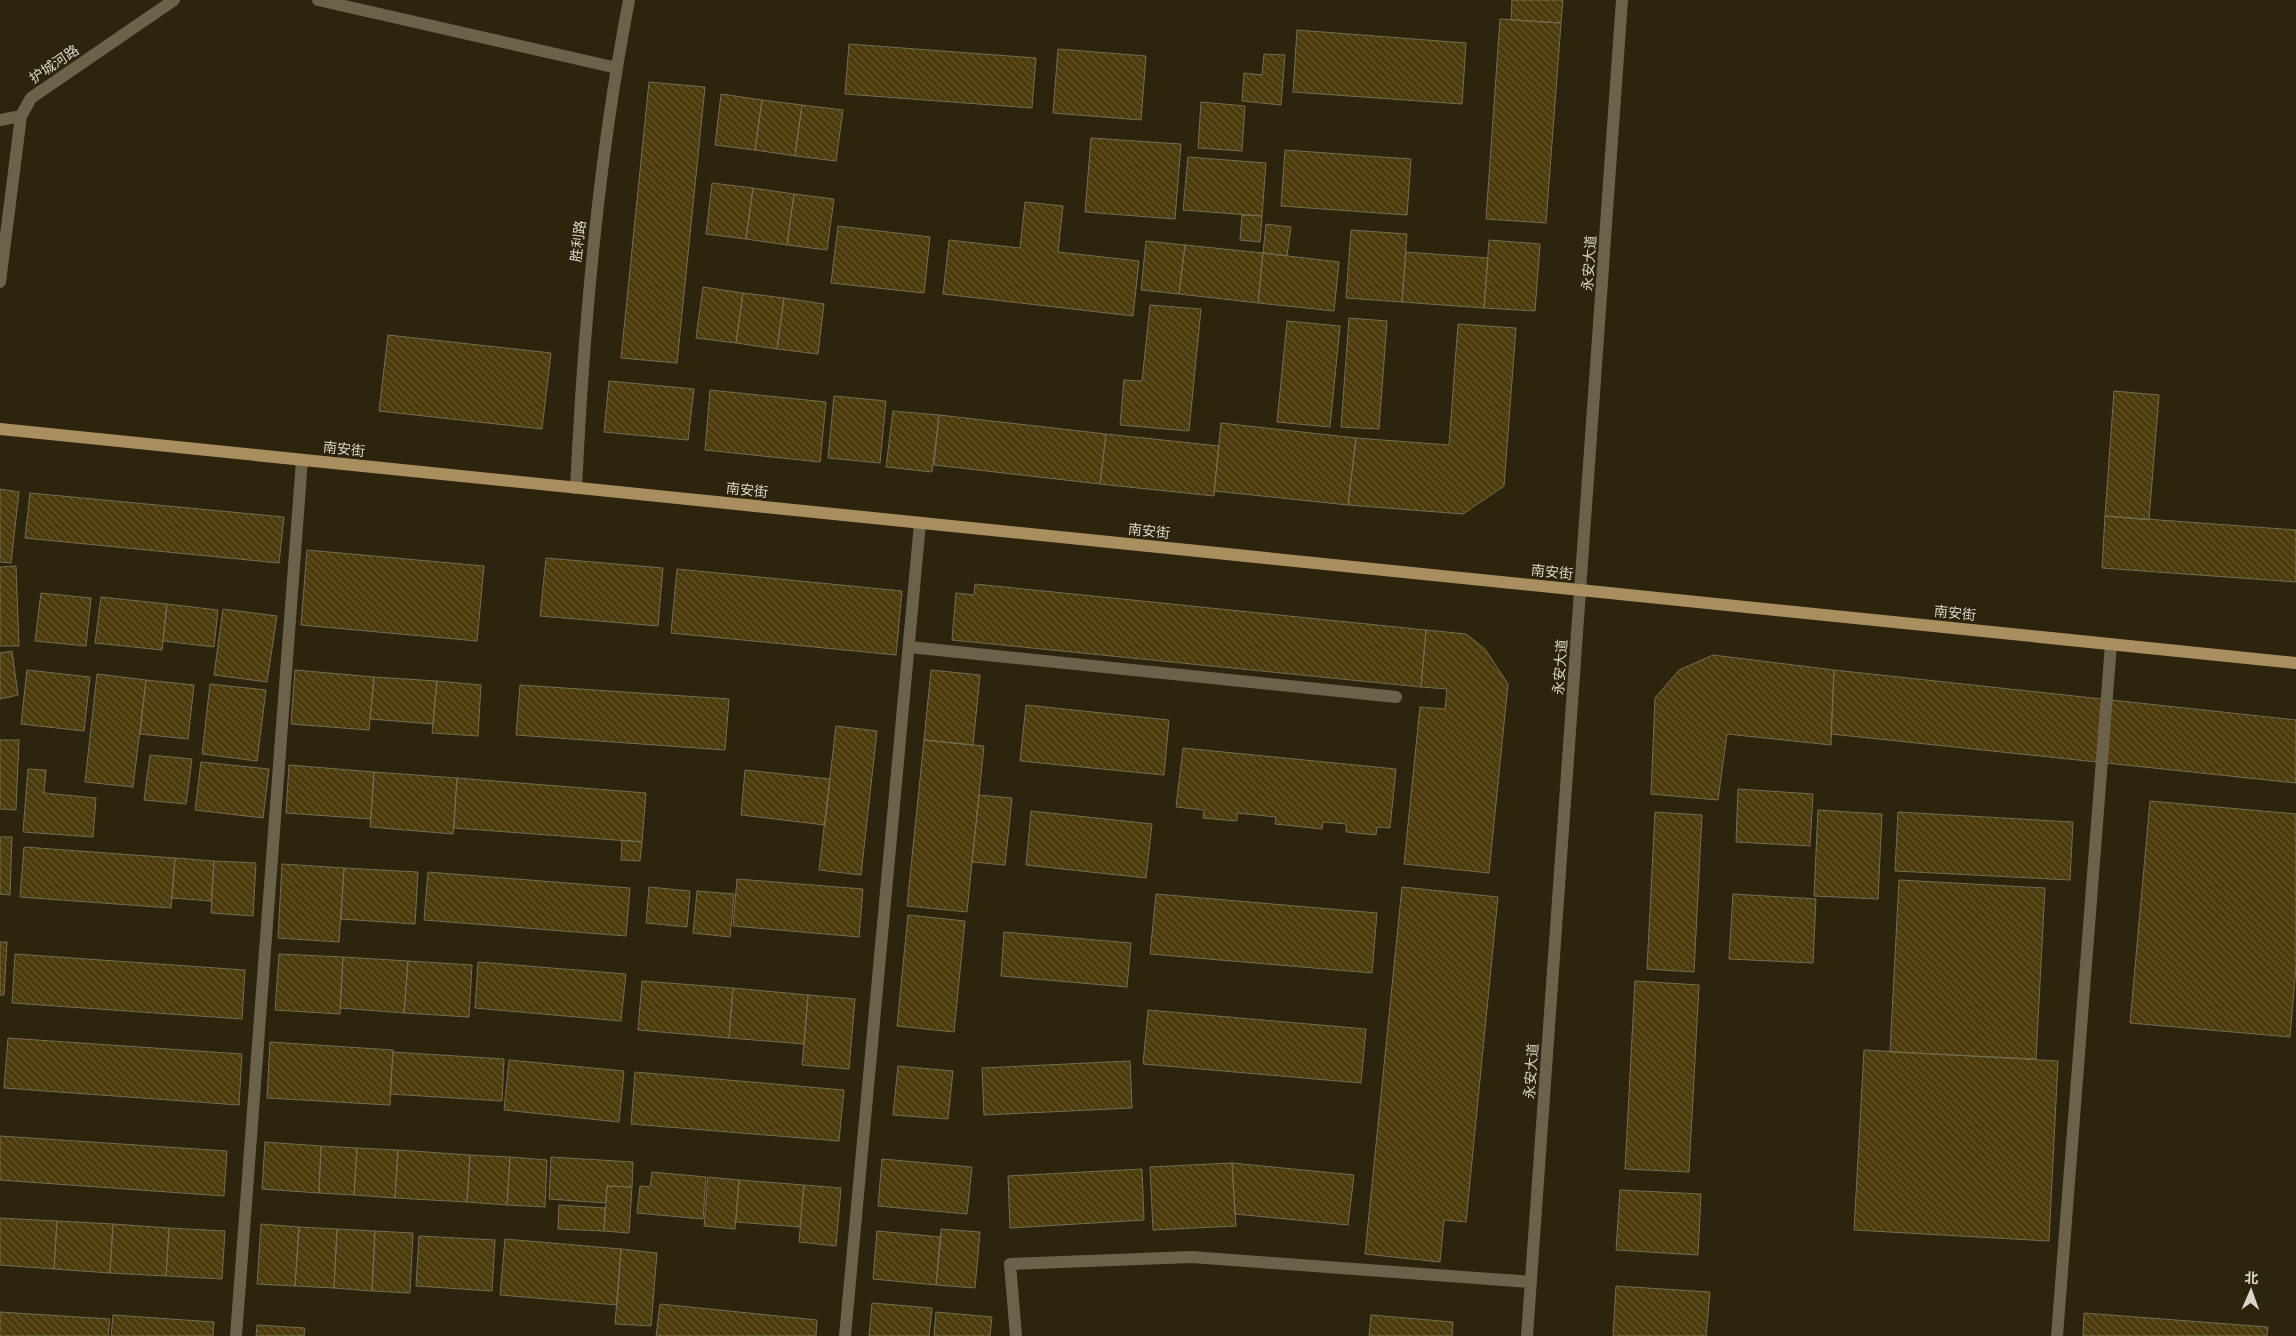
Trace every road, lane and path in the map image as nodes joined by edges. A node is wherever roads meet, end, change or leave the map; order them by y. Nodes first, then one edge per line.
1 (174, 0) edge
2 (318, 0) edge
3 (629, 0) edge
4 (1622, 0) edge
5 (617, 68) junction
6 (21, 116) junction
7 (0, 120) edge
8 (0, 282) edge
9 (0, 429) edge
10 (302, 460) junction
11 (576, 488) junction
12 (920, 523) junction
13 (1580, 590) junction
14 (2111, 644) junction
15 (909, 647) junction
16 (2296, 663) edge
17 (1396, 697) dead end
18 (1531, 1282) junction
19 (236, 1336) edge
20 (845, 1336) edge
21 (1016, 1336) edge
22 (1527, 1336) edge
23 (2057, 1336) edge

1 - 6 street, 护城河路
2 - 5 street
3 - 5 street, 胜利路
4 - 13 street, 永安大道
5 - 11 street, 胜利路
6 - 7 street
6 - 8 street, 护城河路
9 - 10 main road, 南安街
10 - 11 main road, 南安街
10 - 19 street
11 - 12 main road, 南安街
12 - 13 main road, 南安街
12 - 15 street
13 - 14 main road, 南安街
13 - 18 street, 永安大道
14 - 16 main road, 南安街
14 - 23 street
15 - 17 street
15 - 20 street
18 - 21 street
18 - 22 street, 永安大道

